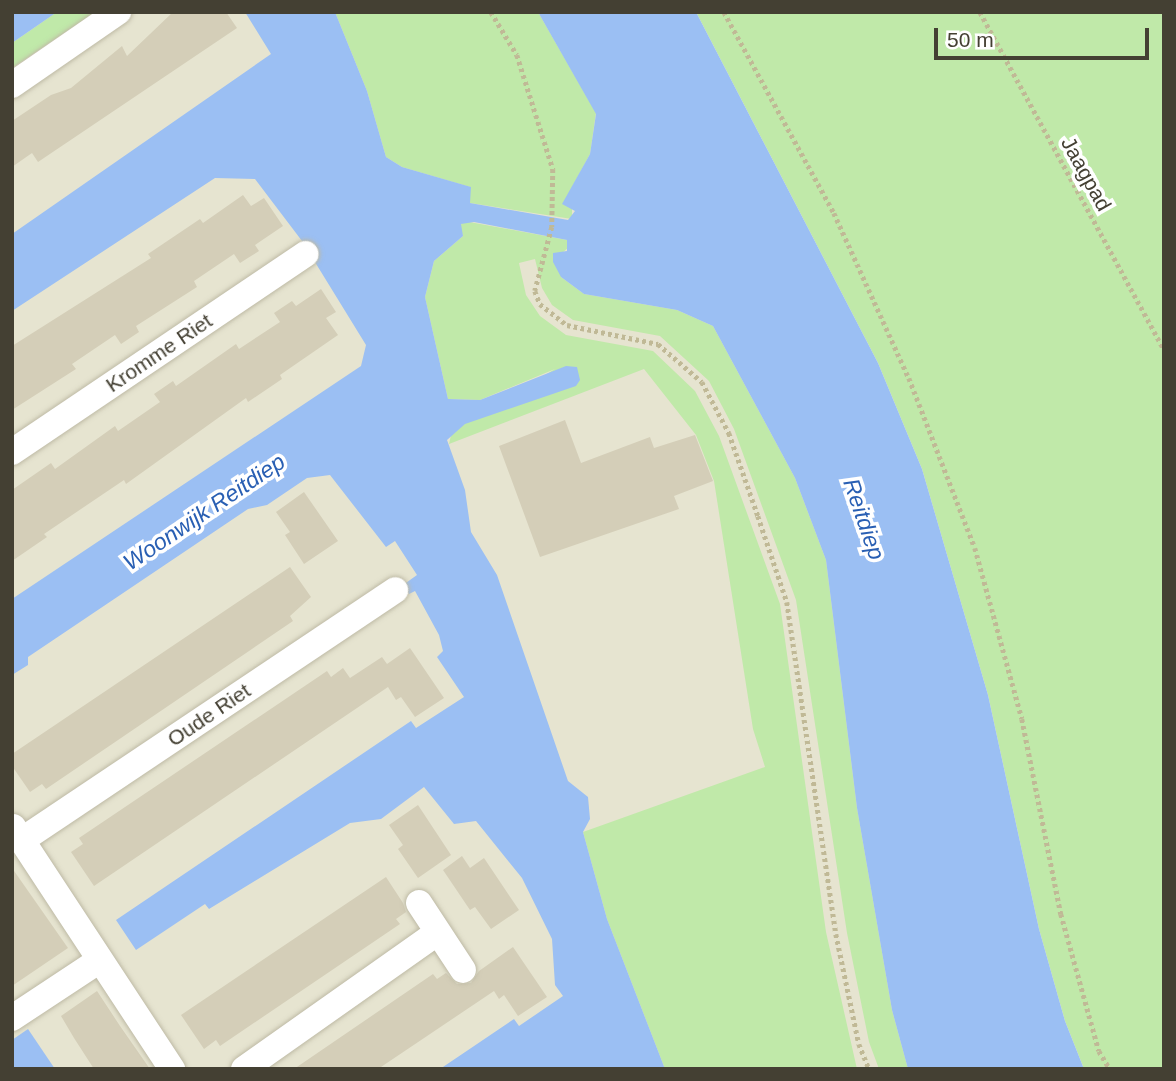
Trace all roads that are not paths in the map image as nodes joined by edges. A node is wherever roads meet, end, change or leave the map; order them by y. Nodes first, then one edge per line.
1 (118, 12) edge
2 (12, 85) edge
3 (306, 254) dead end
4 (12, 452) edge
5 (395, 590) dead end
6 (17, 833) edge
7 (419, 903) dead end
8 (438, 932) junction
9 (100, 960) junction
10 (463, 970) dead end
11 (12, 1018) edge
12 (172, 1069) edge
13 (244, 1069) edge

1 - 2 street
3 - 4 street, Kromme Riet
5 - 6 street, Oude Riet
6 - 9 street, Oude Riet
7 - 8 street
8 - 10 street
8 - 13 street
9 - 11 street
9 - 12 street, Oude Riet

